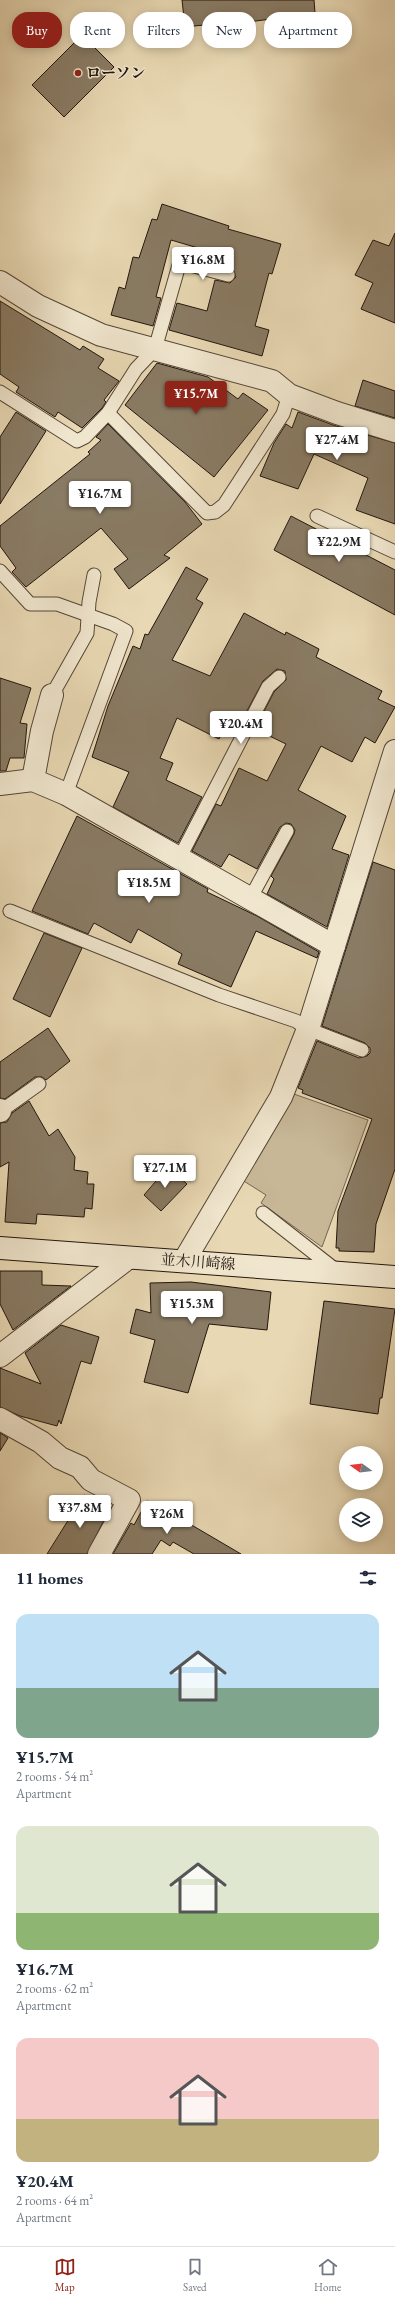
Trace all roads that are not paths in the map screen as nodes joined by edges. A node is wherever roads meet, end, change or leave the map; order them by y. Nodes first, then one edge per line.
1 (228, 275) dead end
2 (0, 282) edge
3 (155, 348) junction
4 (0, 392) edge
5 (289, 394) junction
6 (108, 413) junction
7 (395, 431) edge
8 (317, 516) dead end
9 (395, 552) edge
10 (0, 571) edge
11 (94, 575) dead end
12 (88, 615) junction
13 (279, 677) dead end
14 (52, 695) joint
15 (395, 751) edge
16 (33, 780) junction
17 (0, 784) edge
18 (66, 794) junction
19 (287, 831) dead end
20 (178, 859) junction
21 (250, 899) junction
22 (10, 911) dead end
23 (334, 946) junction
24 (308, 1029) junction
25 (362, 1050) dead end
26 (39, 1084) dead end
27 (0, 1111) edge
28 (263, 1213) dead end
29 (0, 1248) edge
30 (128, 1258) junction
31 (184, 1261) junction
32 (339, 1273) junction
33 (395, 1277) edge
34 (0, 1356) edge
35 (0, 1419) edge
36 (99, 1554) edge

1 - 3 lane
2 - 3 street
3 - 5 street
3 - 6 lane
4 - 6 lane
5 - 6 lane
5 - 7 street
8 - 9 lane
10 - 12 lane
11 - 12 lane
12 - 14 lane
12 - 18 lane
13 - 20 lane
14 - 16 street
15 - 23 street
16 - 17 street
16 - 18 street
18 - 20 street
19 - 21 lane
20 - 21 street
21 - 23 street
22 - 24 lane
23 - 24 street
24 - 25 lane
24 - 31 street
26 - 27 lane
28 - 32 lane
29 - 30 street, 並木川崎線
30 - 31 street, 並木川崎線
30 - 34 street
31 - 32 street, 並木川崎線
32 - 33 street, 並木川崎線
35 - 36 street

